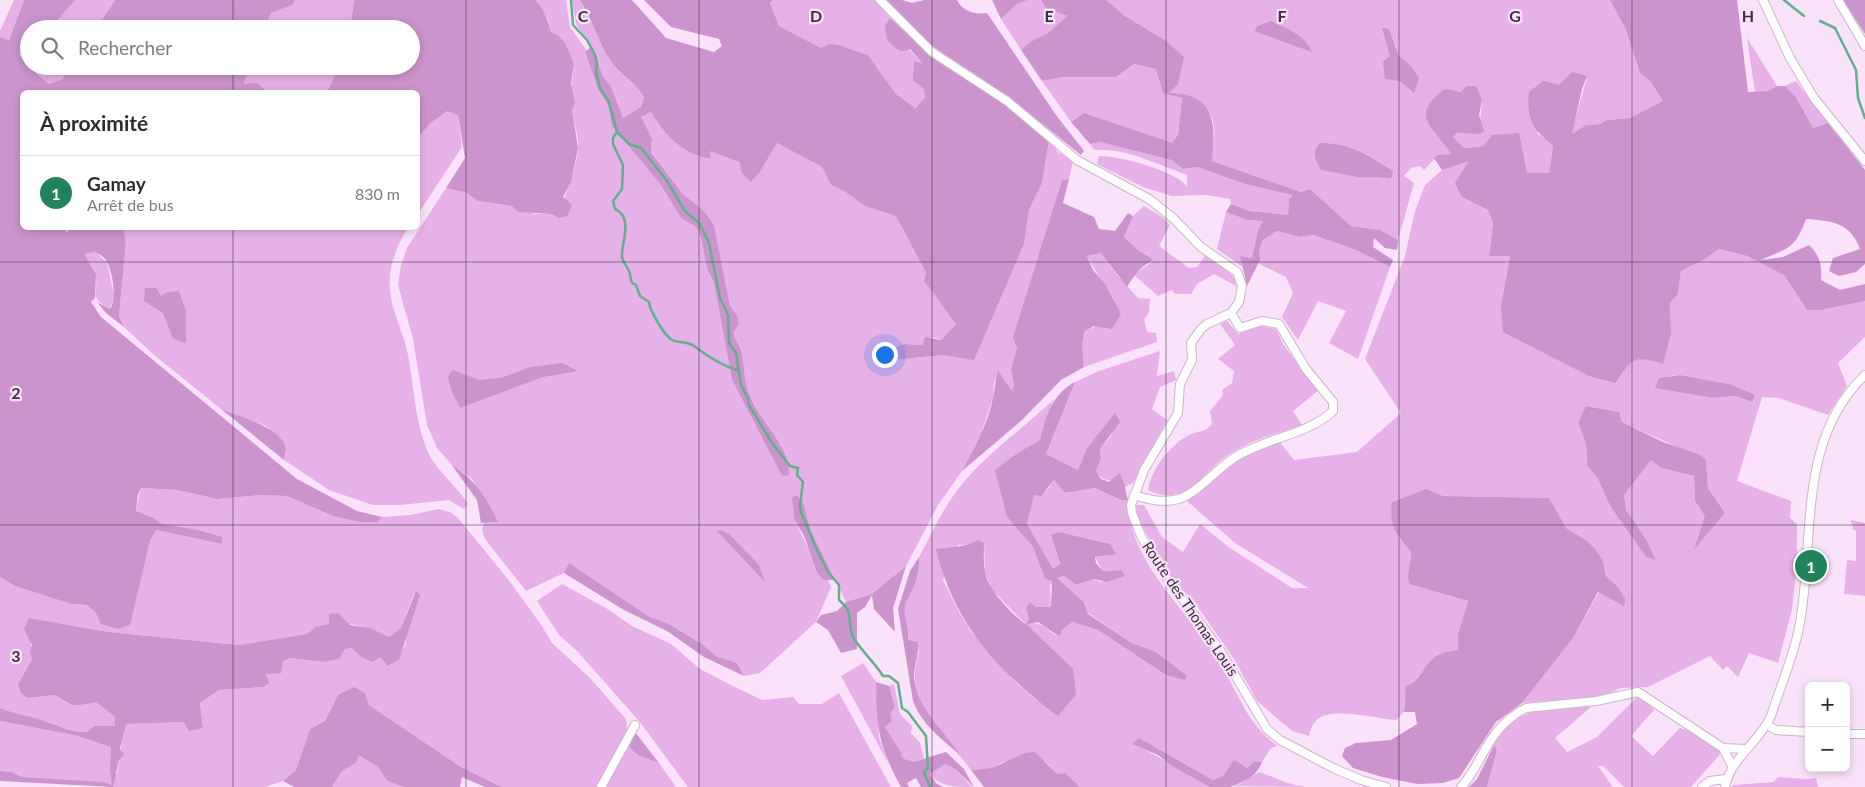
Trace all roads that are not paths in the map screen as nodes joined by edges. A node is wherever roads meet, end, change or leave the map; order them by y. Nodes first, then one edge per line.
1 (880, 0) edge
2 (1763, 0) edge
3 (1838, 0) edge
4 (1865, 46) edge
5 (1865, 161) edge
6 (1230, 314) junction
7 (1865, 376) edge
8 (1134, 495) junction
9 (634, 725) dead end
10 (1766, 725) junction
11 (1805, 732) edge
12 (1850, 734) edge
13 (1865, 734) edge
14 (1722, 748) junction
15 (1747, 749) junction
16 (1732, 766) junction
17 (1726, 783) edge
18 (601, 787) edge
19 (1386, 787) edge
20 (1460, 787) edge
21 (1702, 787) edge

1 - 6 street
2 - 5 street
3 - 4 street
6 - 8 street, Route des Thomas Louis
6 - 8 street
7 - 10 street
8 - 19 street, Route des Thomas Louis
9 - 18 street
10 - 11 street
10 - 15 street
12 - 13 street
14 - 15 street
14 - 16 street
14 - 20 street
15 - 16 street
16 - 17 street
17 - 21 street

